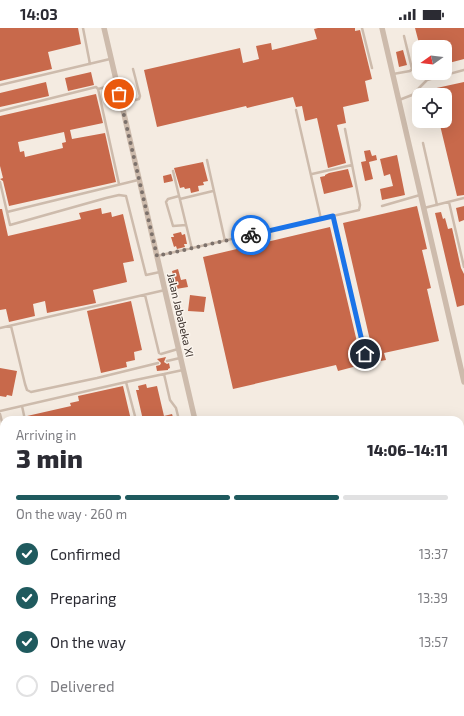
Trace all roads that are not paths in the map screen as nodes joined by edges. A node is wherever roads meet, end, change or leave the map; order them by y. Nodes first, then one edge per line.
1 (83, 28) edge
2 (104, 28) edge
3 (362, 28) edge
4 (382, 28) edge
5 (404, 36) dead end
6 (111, 58) junction
7 (90, 64) junction
8 (372, 68) dead end
9 (133, 69) dead end
10 (464, 70) edge
11 (393, 74) junction
12 (117, 84) junction
13 (0, 85) edge
14 (98, 89) junction
15 (399, 100) junction
16 (121, 104) junction
17 (296, 110) dead end
18 (0, 111) edge
19 (345, 129) dead end
20 (423, 143) dead end
21 (207, 160) dead end
22 (352, 165) junction
23 (172, 171) dead end
24 (312, 174) junction
25 (139, 180) junction
26 (0, 182) edge
27 (119, 184) junction
28 (213, 191) junction
29 (421, 195) junction
30 (180, 197) junction
31 (464, 198) edge
32 (449, 202) junction
33 (437, 205) junction
34 (382, 206) dead end
35 (424, 208) junction
36 (7, 212) junction
37 (333, 216) junction
38 (321, 219) junction
39 (186, 225) junction
40 (225, 241) junction
41 (192, 249) junction
42 (157, 256) junction
43 (464, 267) edge
44 (160, 272) junction
45 (165, 290) junction
46 (145, 295) junction
47 (11, 326) junction
48 (0, 328) edge
49 (178, 349) junction
50 (365, 354) dead end
51 (180, 358) junction
52 (167, 361) dead end
53 (158, 363) dead end
54 (183, 370) junction
55 (164, 374) junction
56 (126, 382) junction
57 (464, 382) edge
58 (22, 406) junction
59 (0, 413) edge
60 (24, 416) edge
61 (135, 416) edge
62 (178, 416) edge
63 (194, 416) edge

1 - 7 lane
2 - 6 street, Jalan Jababeka XI
3 - 8 lane
4 - 11 street
5 - 11 lane
6 - 7 lane
6 - 12 street, Jalan Jababeka XI
7 - 13 lane
9 - 16 lane
10 - 15 lane
11 - 15 street
12 - 14 lane
12 - 16 street, Jalan Jababeka XI
14 - 18 lane
14 - 27 lane
15 - 29 street
16 - 25 street, Jalan Jababeka XI
17 - 24 lane
19 - 22 lane
20 - 33 lane
21 - 28 lane
22 - 24 lane
22 - 37 lane
23 - 30 lane
24 - 38 lane
25 - 27 lane
25 - 42 street, Jalan Jababeka XI
26 - 36 lane
27 - 36 lane
28 - 30 lane
28 - 40 lane
29 - 34 lane
29 - 35 street
30 - 39 lane
30 - 39 lane
31 - 32 lane
32 - 33 lane
32 - 43 lane
33 - 35 lane
35 - 57 street
36 - 44 lane
37 - 38 lane
37 - 50 lane
38 - 40 lane
39 - 41 lane
40 - 41 lane
41 - 42 lane
42 - 44 street, Jalan Jababeka XI
44 - 45 street, Jalan Jababeka XI
45 - 46 lane
45 - 49 street, Jalan Jababeka XI
46 - 47 lane
46 - 49 lane
47 - 48 lane
47 - 53 lane
49 - 51 street, Jalan Jababeka XI
51 - 52 lane
51 - 54 street, Jalan Jababeka XI
54 - 55 lane
54 - 63 street, Jalan Jababeka XI
55 - 56 lane
55 - 62 lane
56 - 58 lane
56 - 61 lane
58 - 59 lane
58 - 60 lane

